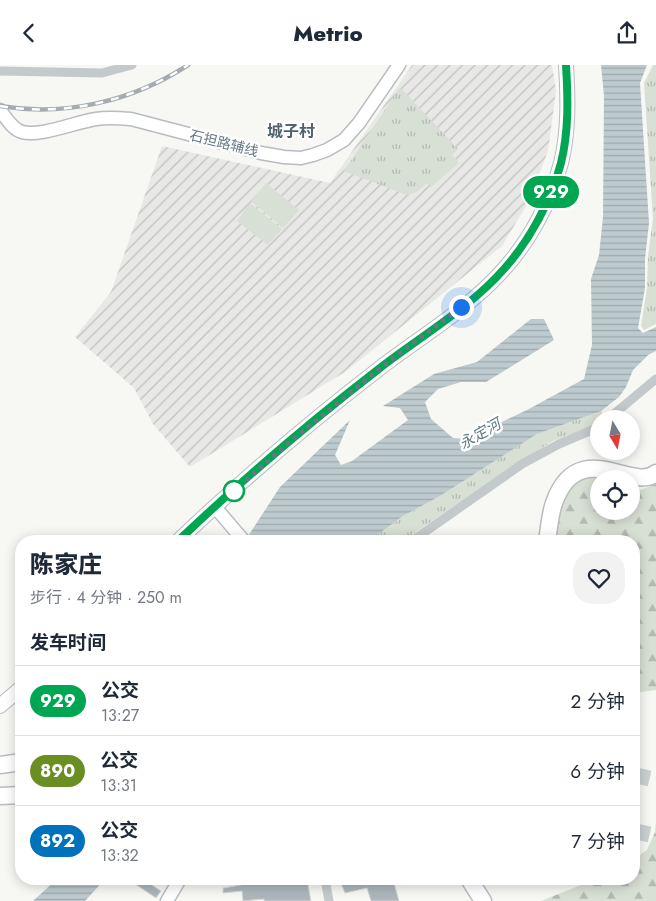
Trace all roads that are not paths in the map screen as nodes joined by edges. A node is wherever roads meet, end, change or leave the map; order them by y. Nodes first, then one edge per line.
1 (132, 65) edge
2 (399, 65) edge
3 (566, 65) edge
4 (0, 71) edge
5 (0, 110) edge
6 (656, 379) edge
7 (619, 410) edge
8 (590, 431) edge
9 (656, 473) edge
10 (214, 507) junction
11 (184, 535) edge
12 (239, 535) edge
13 (421, 535) edge
14 (548, 535) edge
15 (15, 693) edge
16 (0, 707) edge
17 (15, 763) edge
18 (0, 765) edge
19 (15, 795) edge
20 (0, 796) edge
21 (176, 885) edge
22 (326, 885) edge
23 (473, 885) edge
24 (167, 901) edge
25 (329, 901) edge
26 (483, 901) edge

1 - 4 street
2 - 5 main road, 石担路辅线
3 - 10 main road
6 - 7 street
8 - 13 street
9 - 14 highway
10 - 11 main road
10 - 12 main road
15 - 16 main road
17 - 18 highway
19 - 20 highway
21 - 24 main road
22 - 25 street
23 - 26 highway

